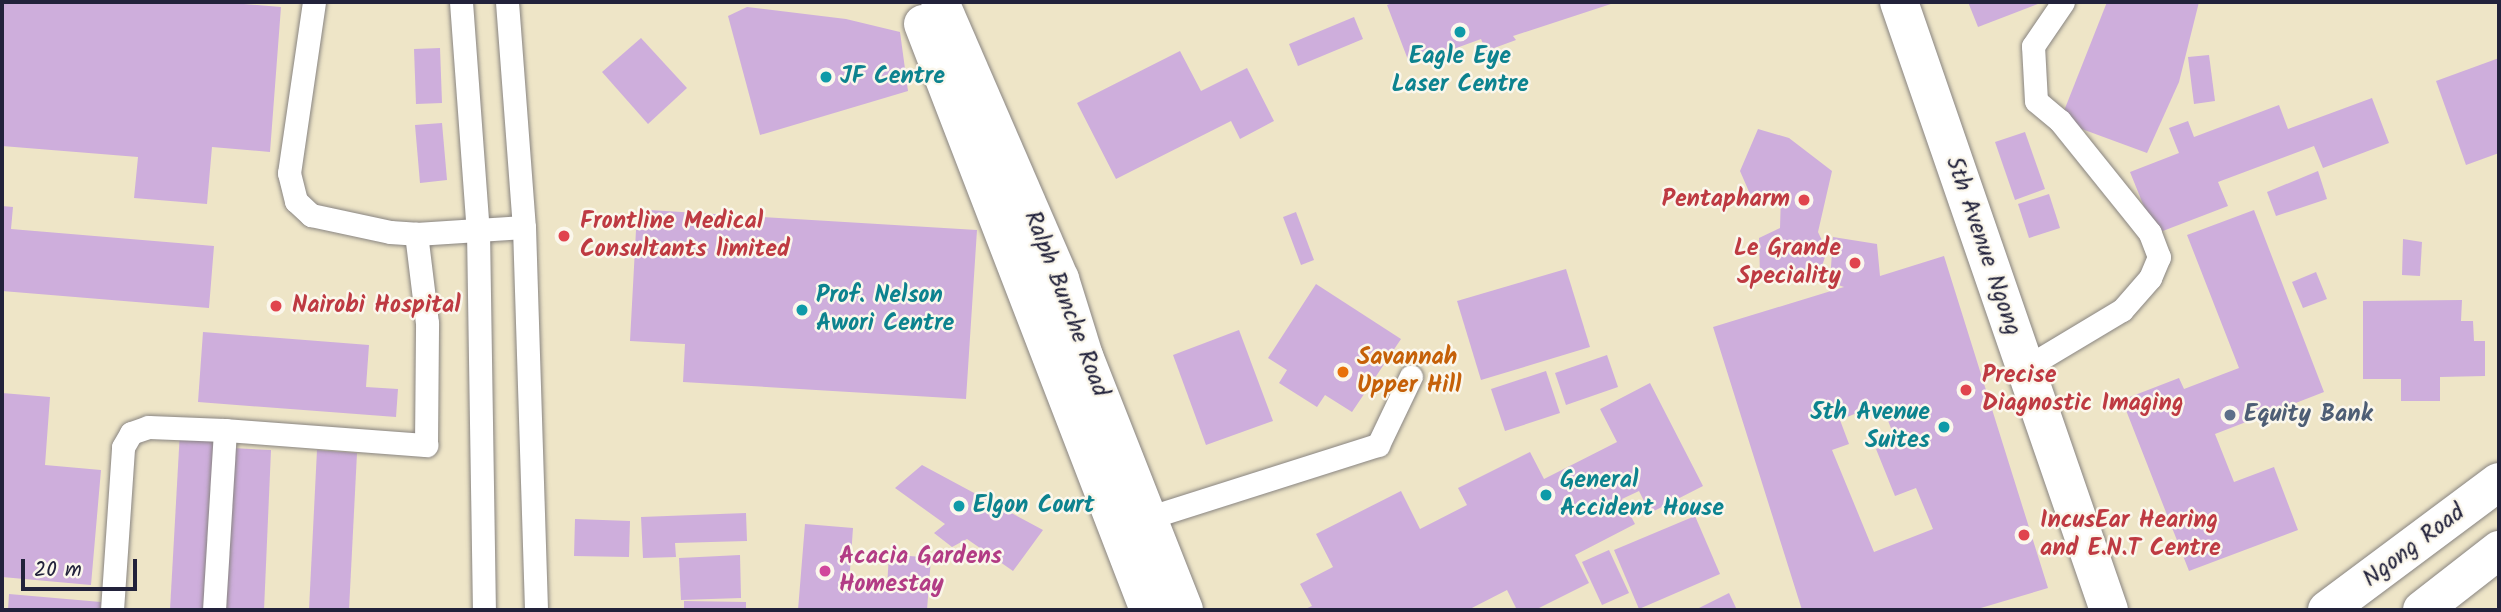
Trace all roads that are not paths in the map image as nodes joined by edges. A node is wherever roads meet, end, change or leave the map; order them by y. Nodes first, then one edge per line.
1 (314, 2) edge
2 (461, 2) edge
3 (507, 2) edge
4 (914, 2) edge
5 (940, 2) edge
6 (1899, 2) edge
7 (2063, 2) edge
8 (524, 227) junction
9 (478, 231) junction
10 (416, 234) junction
11 (1045, 288) junction
12 (2025, 368) junction
13 (1411, 376) dead end
14 (225, 430) junction
15 (2499, 482) edge
16 (1133, 523) junction
17 (2499, 550) edge
18 (112, 610) edge
19 (215, 610) edge
20 (484, 610) edge
21 (536, 610) edge
22 (1149, 610) edge
23 (1184, 610) edge
24 (2109, 610) edge
25 (2328, 610) edge
26 (2422, 610) edge

1 - 10 lane
2 - 9 lane
3 - 8 lane
4 - 11 street, Ralph Bunche Road
5 - 11 street, Ralph Bunche Road
6 - 12 street, 5th Avenue Ngong
7 - 12 lane
8 - 9 lane
8 - 21 lane
9 - 10 lane
9 - 20 lane
10 - 14 lane
11 - 16 street, Ralph Bunche Road
12 - 24 street, 5th Avenue Ngong
13 - 16 lane
14 - 18 lane
14 - 19 lane
15 - 25 street, Ngong Road
16 - 22 street, Ralph Bunche Road
16 - 23 street, Ralph Bunche Road
17 - 26 street

